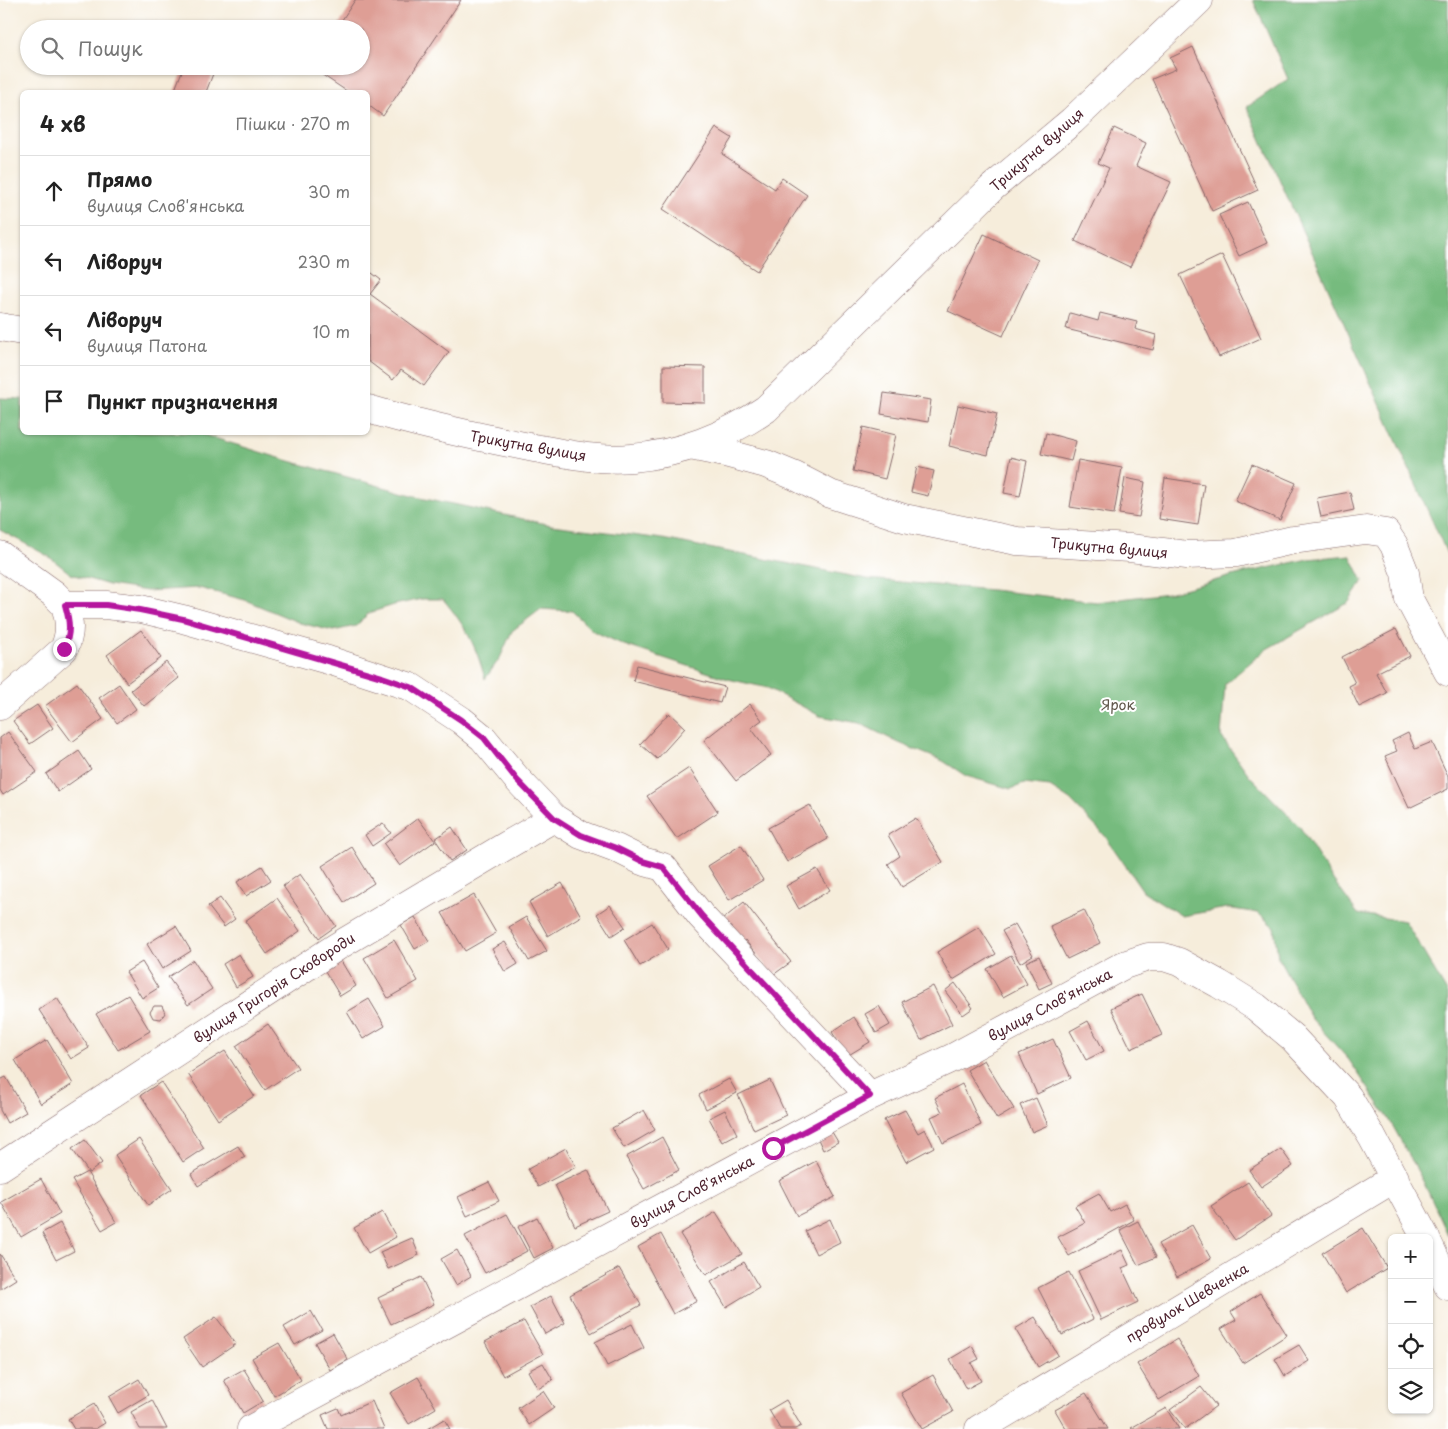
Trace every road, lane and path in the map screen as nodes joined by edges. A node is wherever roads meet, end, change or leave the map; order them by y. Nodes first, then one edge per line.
1 (1199, 0) edge
2 (0, 327) edge
3 (20, 331) edge
4 (370, 410) edge
5 (690, 446) junction
6 (0, 555) edge
7 (65, 605) junction
8 (1448, 672) edge
9 (0, 706) edge
10 (554, 818) junction
11 (870, 1096) junction
12 (0, 1168) edge
13 (1395, 1178) junction
14 (1424, 1234) edge
15 (1433, 1254) edge
16 (1448, 1286) edge
17 (252, 1429) edge
18 (979, 1429) edge

1 - 5 street, Трикутна вулиця
2 - 3 street
4 - 5 street, Трикутна вулиця
5 - 8 street, Трикутна вулиця
6 - 7 street
7 - 9 street
7 - 10 street
10 - 11 street
10 - 12 street, вулиця Григорія Сковороди
11 - 13 street, вулиця Слов'янська
11 - 17 street, вулиця Слов'янська
13 - 14 street
13 - 18 street, провулок Шевченка
15 - 16 street

